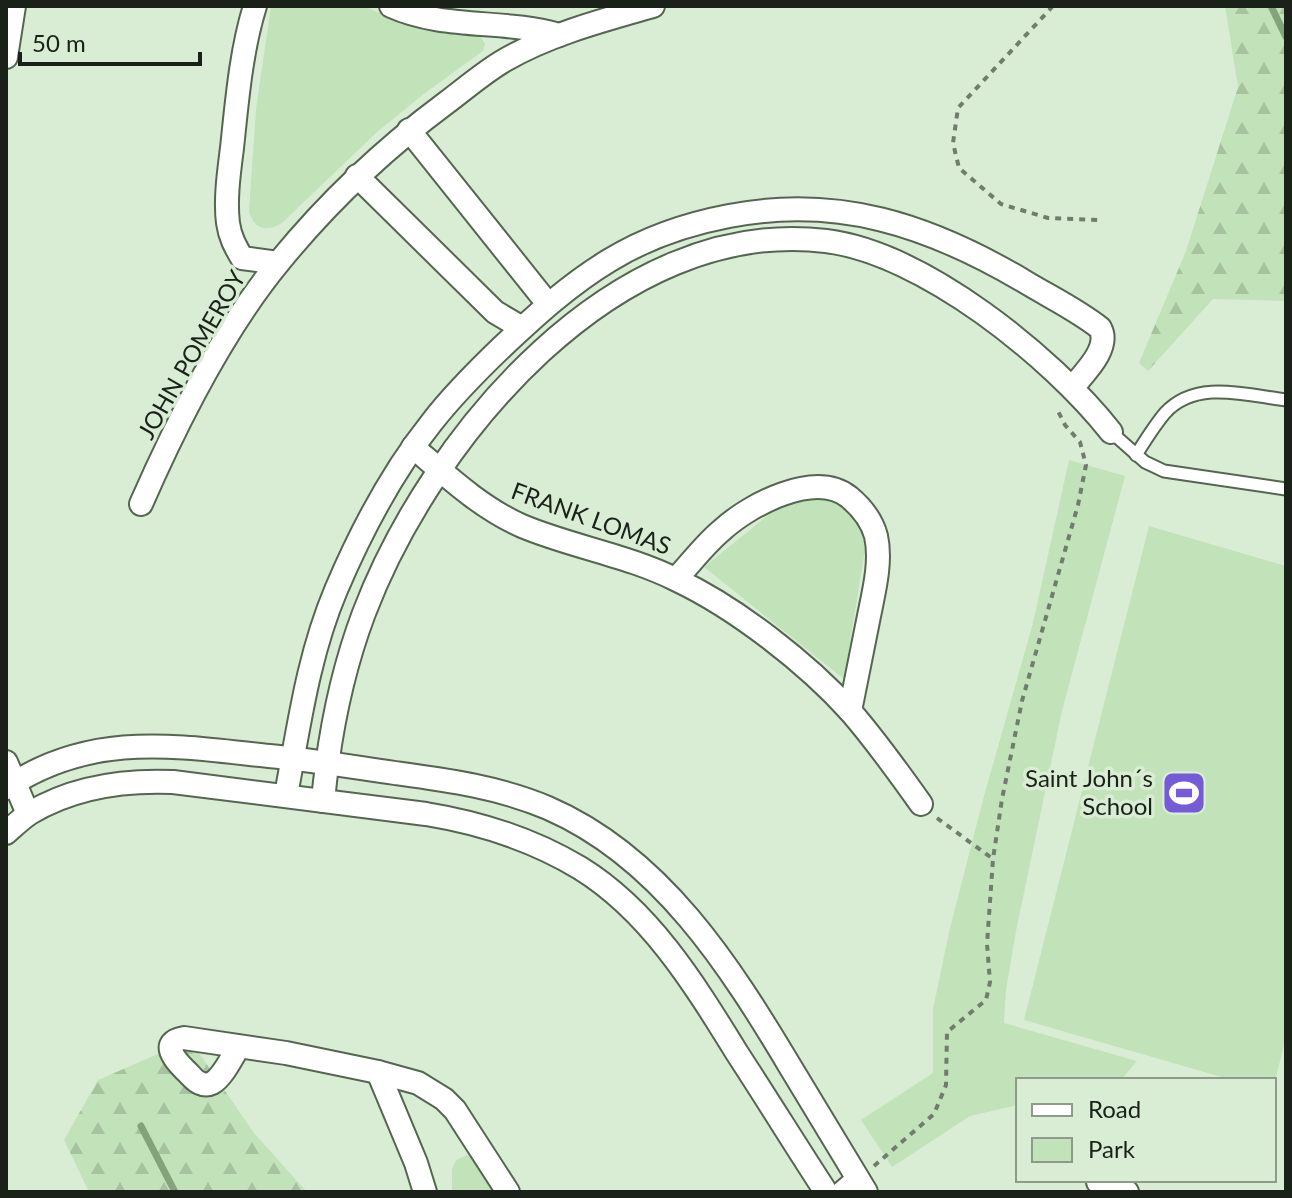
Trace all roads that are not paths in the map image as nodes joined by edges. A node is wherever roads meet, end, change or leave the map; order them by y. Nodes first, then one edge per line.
1 (14, 6) edge
2 (255, 6) edge
3 (391, 6) edge
4 (653, 6) edge
5 (495, 26) junction
6 (559, 35) junction
7 (6, 57) edge
8 (505, 60) junction
9 (409, 130) junction
10 (357, 176) junction
11 (278, 263) junction
12 (548, 304) junction
13 (522, 328) junction
14 (1062, 394) junction
15 (1286, 400) edge
16 (1111, 432) joint
17 (413, 447) junction
18 (1136, 455) junction
19 (439, 469) junction
20 (1286, 489) edge
21 (141, 504) dead end
22 (676, 579) junction
23 (850, 711) junction
24 (293, 758) junction
25 (327, 763) junction
26 (9, 777) edge
27 (286, 795) junction
28 (323, 801) junction
29 (921, 804) road end
30 (28, 814) junction
31 (6, 833) edge
32 (239, 1046) dead end
33 (378, 1072) junction
34 (1098, 1182) dead end
35 (856, 1188) edge
36 (425, 1192) edge
37 (508, 1192) edge
38 (826, 1192) edge
39 (1127, 1192) edge

1 - 7 street
2 - 11 street
3 - 5 street
4 - 6 street, JOHN POMEROY
5 - 6 street
5 - 8 street
6 - 8 street, JOHN POMEROY
8 - 9 street, JOHN POMEROY
9 - 10 street, JOHN POMEROY
9 - 12 street
10 - 11 street, JOHN POMEROY
10 - 13 street
11 - 21 street, JOHN POMEROY
12 - 13 street
12 - 14 street
13 - 17 street
14 - 16 street
14 - 19 street
15 - 18 lane
16 - 18 lane
17 - 19 street, FRANK LOMAS
17 - 24 street
18 - 20 lane
19 - 22 street, FRANK LOMAS
19 - 25 street
22 - 23 street, FRANK LOMAS
22 - 23 street, FRANK LOMAS
23 - 29 street, FRANK LOMAS
24 - 25 street
24 - 26 street
24 - 27 street
25 - 28 street
25 - 35 street
26 - 30 street
27 - 28 street
27 - 30 street
28 - 38 street
30 - 31 street
32 - 33 street
33 - 36 street
33 - 37 street
34 - 39 street

